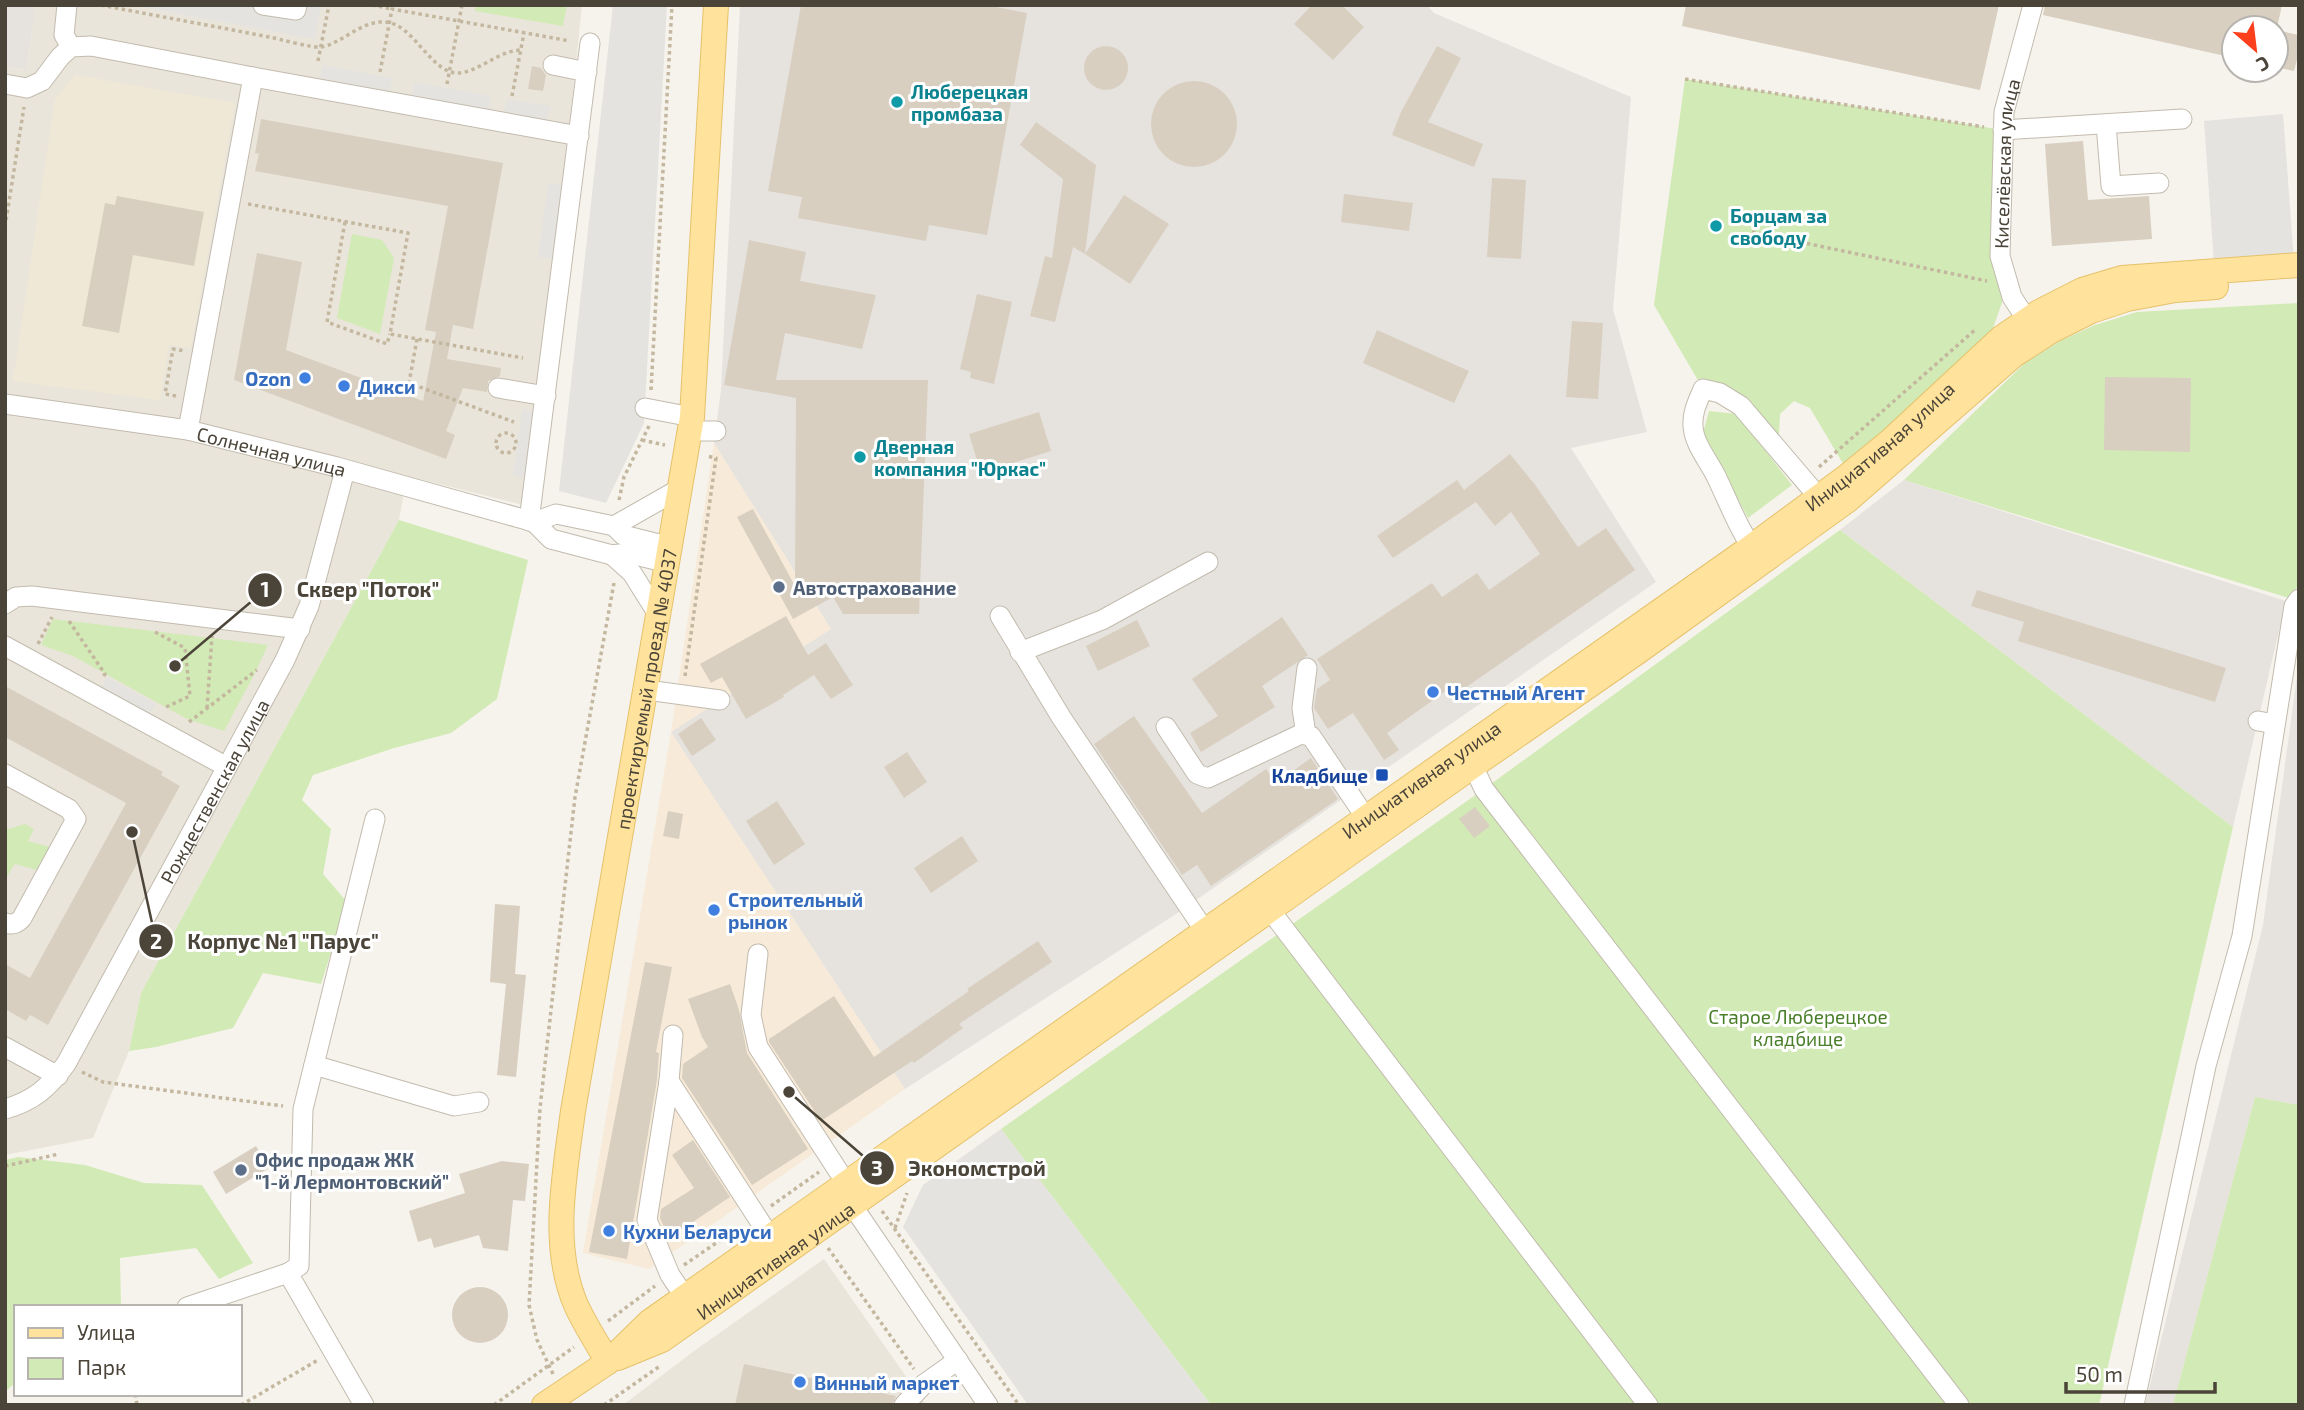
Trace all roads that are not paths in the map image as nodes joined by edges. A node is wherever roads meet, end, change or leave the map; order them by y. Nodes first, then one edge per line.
1 (67, 5) edge
2 (263, 5) edge
3 (297, 5) edge
4 (716, 5) edge
5 (2033, 5) edge
6 (580, 42) road end
7 (71, 47) junction
8 (552, 65) dead end
9 (587, 72) junction
10 (253, 76) junction
11 (5, 84) edge
12 (2182, 119) dead end
13 (2106, 124) junction
14 (2003, 130) junction
15 (579, 136) junction
16 (2159, 183) dead end
17 (2299, 265) edge
18 (2299, 282) edge
19 (2027, 320) junction
20 (499, 381) dead end
21 (547, 390) junction
22 (5, 404) edge
23 (648, 409) road end
24 (691, 424) junction
25 (188, 430) junction
26 (716, 431) dead end
27 (345, 470) junction
28 (681, 488) junction
29 (1819, 496) junction
30 (615, 519) junction
31 (532, 522) junction
32 (1757, 554) junction
33 (612, 555) junction
34 (670, 555) junction
35 (1208, 562) dead end
36 (2299, 599) edge
37 (5, 604) edge
38 (659, 616) junction
39 (1000, 616) dead end
40 (300, 629) junction
41 (5, 646) edge
42 (1020, 652) junction
43 (1307, 668) dead end
44 (647, 691) junction
45 (720, 700) dead end
46 (1166, 727) dead end
47 (1306, 735) junction
48 (1473, 766) junction
49 (227, 767) junction
50 (5, 774) edge
51 (1366, 818) junction
52 (375, 819) dead end
53 (1270, 910) junction
54 (5, 923) edge
55 (1205, 931) junction
56 (758, 954) dead end
57 (673, 1035) dead end
58 (5, 1047) edge
59 (314, 1065) junction
60 (62, 1070) junction
61 (669, 1081) junction
62 (479, 1102) dead end
63 (5, 1109) edge
64 (849, 1194) junction
65 (769, 1237) junction
66 (288, 1273) junction
67 (685, 1297) junction
68 (193, 1305) edge
69 (958, 1360) junction
70 (608, 1362) junction
71 (364, 1405) edge
72 (544, 1405) edge
73 (904, 1405) edge
74 (988, 1405) edge
75 (1648, 1405) edge
76 (1959, 1405) edge
77 (2134, 1405) edge

1 - 7 street
2 - 3 street
4 - 24 main road, проектируемый проезд № 4037
5 - 14 street, Киселёвская улица
6 - 9 street
7 - 10 street
7 - 11 street
8 - 9 street
9 - 15 street
10 - 15 street
10 - 25 street
12 - 13 street
13 - 14 street
13 - 16 street
14 - 19 street, Киселёвская улица
15 - 21 street
17 - 19 main road, Инициативная улица
18 - 29 main road, Инициативная улица
19 - 29 main road, Инициативная улица
20 - 21 street
21 - 31 street
22 - 25 street, Солнечная улица
23 - 24 street
24 - 26 street
24 - 28 main road, проектируемый проезд № 4037
25 - 27 street, Солнечная улица
27 - 31 street, Солнечная улица
27 - 40 street, Рождественская улица
28 - 30 street
28 - 34 main road, проектируемый проезд № 4037
29 - 32 main road, Инициативная улица
29 - 32 street
30 - 31 street
30 - 34 street
31 - 33 street
32 - 48 main road, Инициативная улица
32 - 51 main road, Инициативная улица
33 - 34 street
33 - 38 street
34 - 38 main road, проектируемый проезд № 4037
35 - 42 street
36 - 77 street
37 - 40 street
38 - 44 main road, проектируемый проезд № 4037
39 - 42 street
40 - 49 street, Рождественская улица
41 - 49 street
42 - 55 street
43 - 47 street
44 - 45 street
44 - 70 main road, проектируемый проезд № 4037
46 - 47 street
47 - 51 street
48 - 53 main road, Инициативная улица
48 - 76 street
49 - 60 street, Рождественская улица
50 - 54 street
51 - 55 main road, Инициативная улица
52 - 59 street
53 - 64 main road, Инициативная улица
53 - 75 street
55 - 64 main road, Инициативная улица
56 - 64 street
57 - 61 street
58 - 60 street
59 - 62 street
59 - 66 street
60 - 63 street, Рождественская улица
61 - 65 street
61 - 67 street
64 - 65 main road, Инициативная улица
64 - 69 street
64 - 70 main road, Инициативная улица
65 - 67 main road, Инициативная улица
66 - 68 street
66 - 71 street
67 - 70 main road, Инициативная улица
69 - 73 street
69 - 74 street
70 - 72 main road, Инициативная улица

